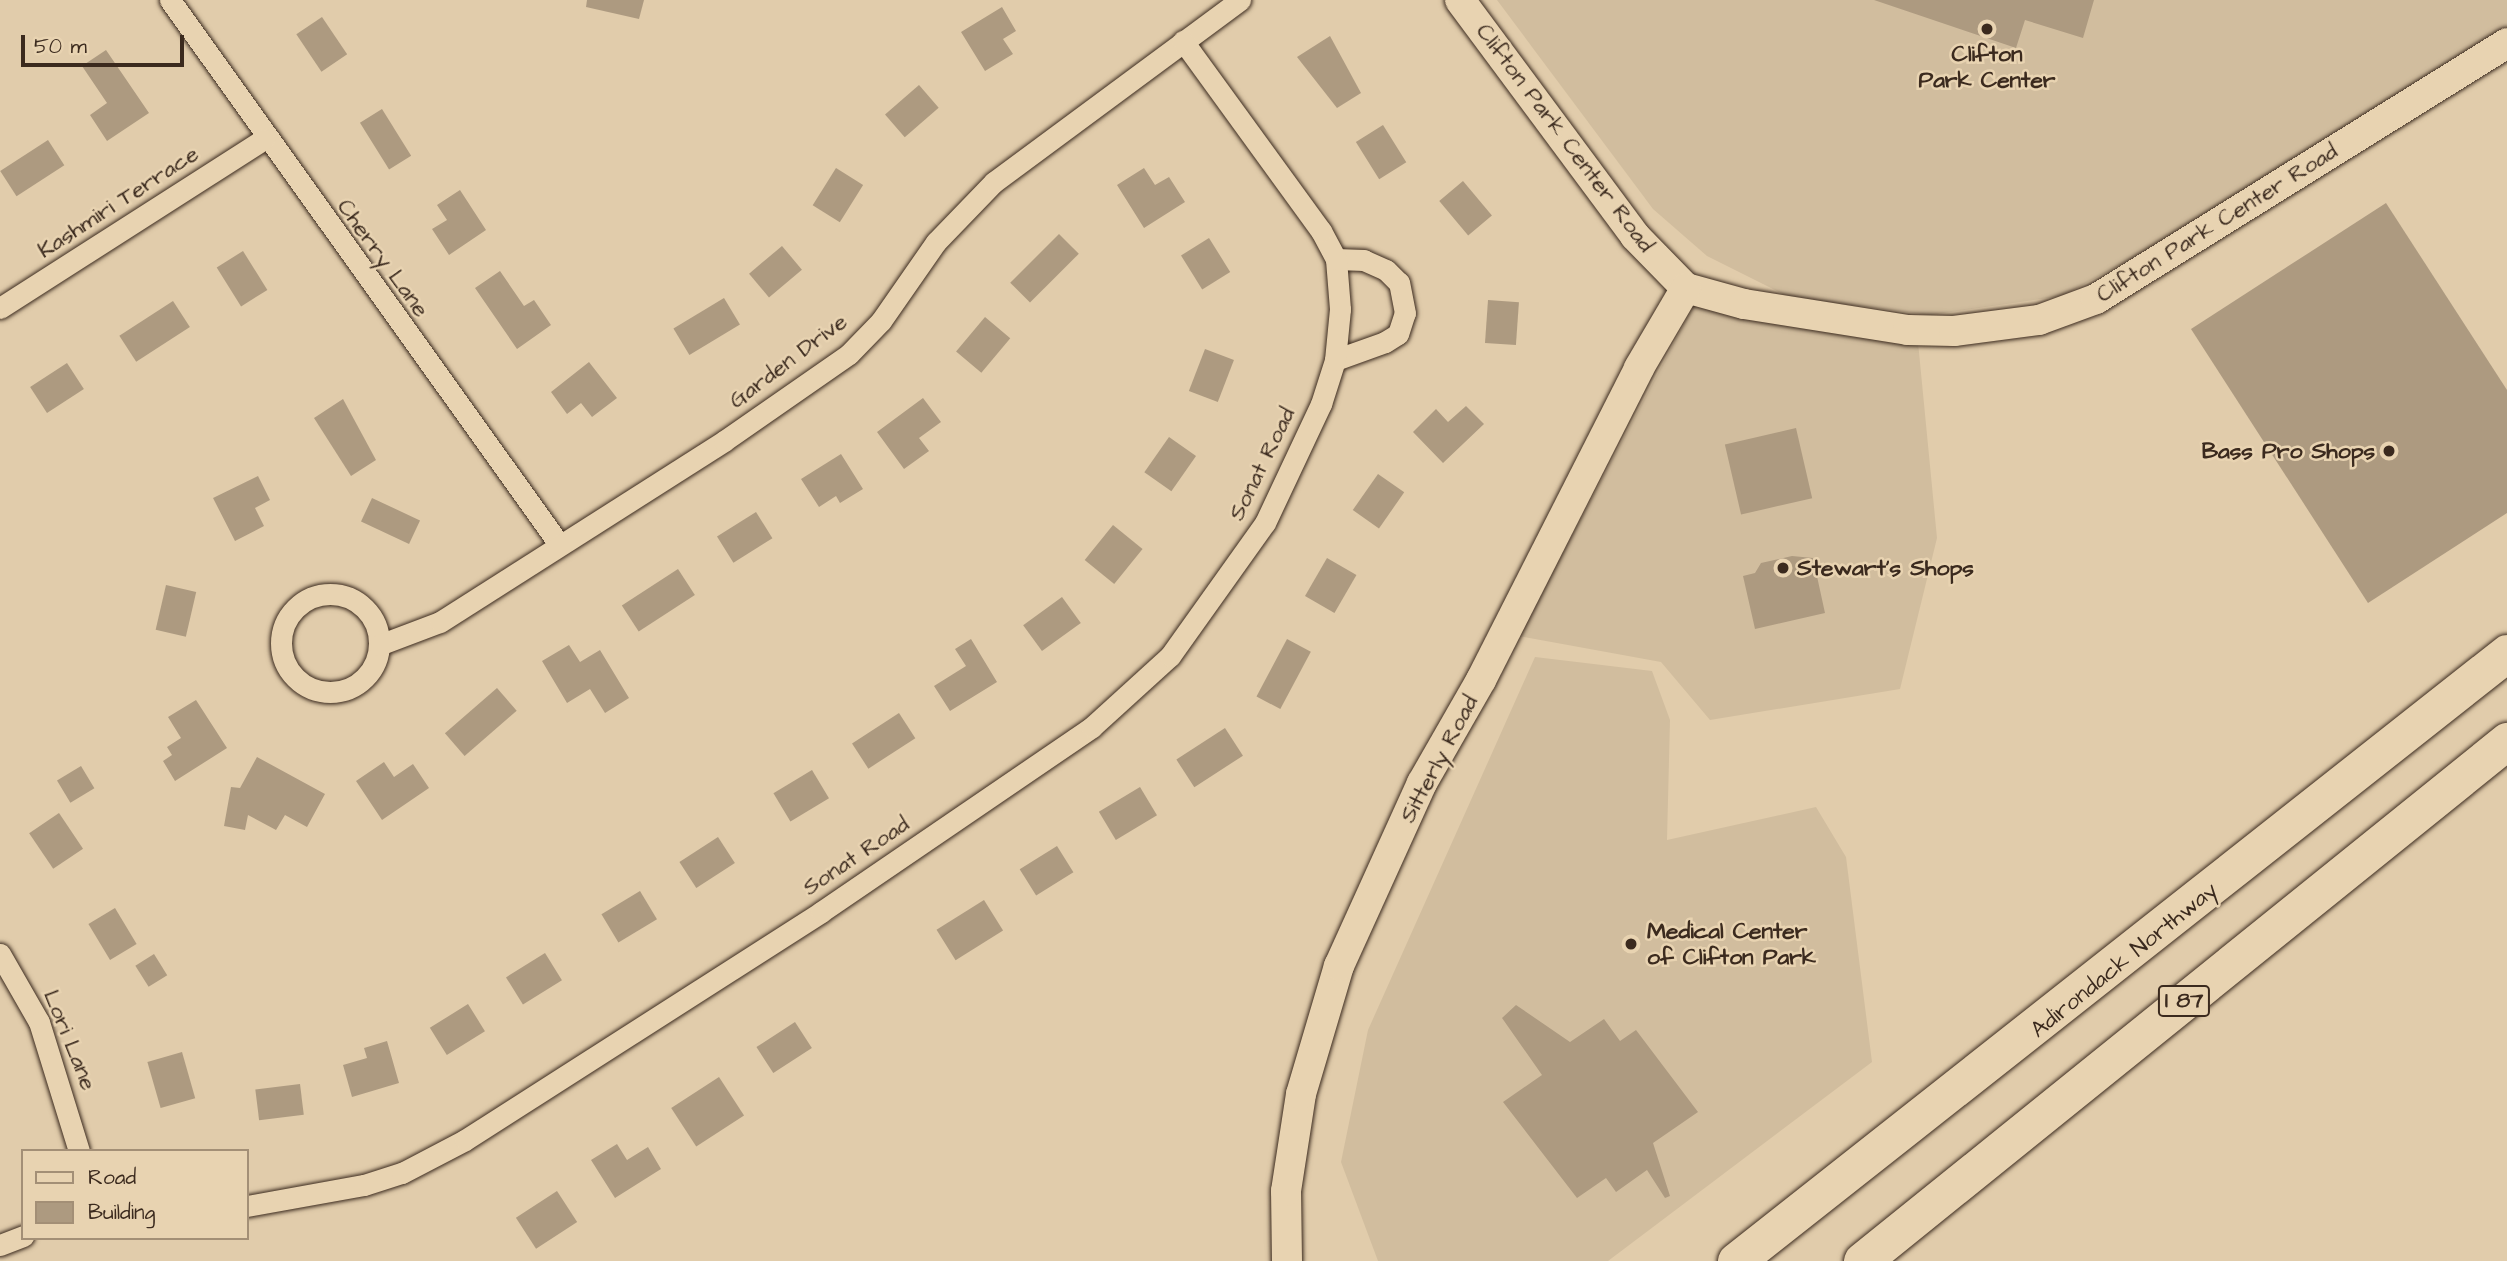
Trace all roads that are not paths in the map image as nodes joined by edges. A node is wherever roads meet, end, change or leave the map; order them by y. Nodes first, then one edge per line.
1 (170, 0) edge
2 (1240, 0) edge
3 (1460, 0) edge
4 (1183, 41) junction
5 (2507, 43) edge
6 (264, 139) junction
7 (1336, 258) junction
8 (1686, 288) junction
9 (0, 309) edge
10 (1335, 360) junction
11 (559, 544) junction
12 (379, 645) junction
13 (2507, 653) edge
14 (2507, 741) edge
15 (0, 954) edge
16 (78, 1149) edge
17 (248, 1206) edge
18 (21, 1237) edge
19 (0, 1245) edge
20 (1287, 1261) edge
21 (1736, 1261) edge
22 (1862, 1261) edge

1 - 6 street, Cherry Lane
2 - 4 street, Garden Drive
3 - 8 street, Clifton Park Center Road
4 - 7 street
4 - 11 street, Garden Drive
5 - 8 street, Clifton Park Center Road
6 - 9 street, Kashmiri Terrace
6 - 11 street, Cherry Lane
7 - 10 street, Sonat Road
7 - 10 street
8 - 20 street, Sitterly Road
10 - 17 street, Sonat Road
11 - 12 street, Garden Drive
12 - 12 street
13 - 21 highway, Adirondack Northway
14 - 22 highway, I 87
15 - 16 street, Lori Lane
18 - 19 street

